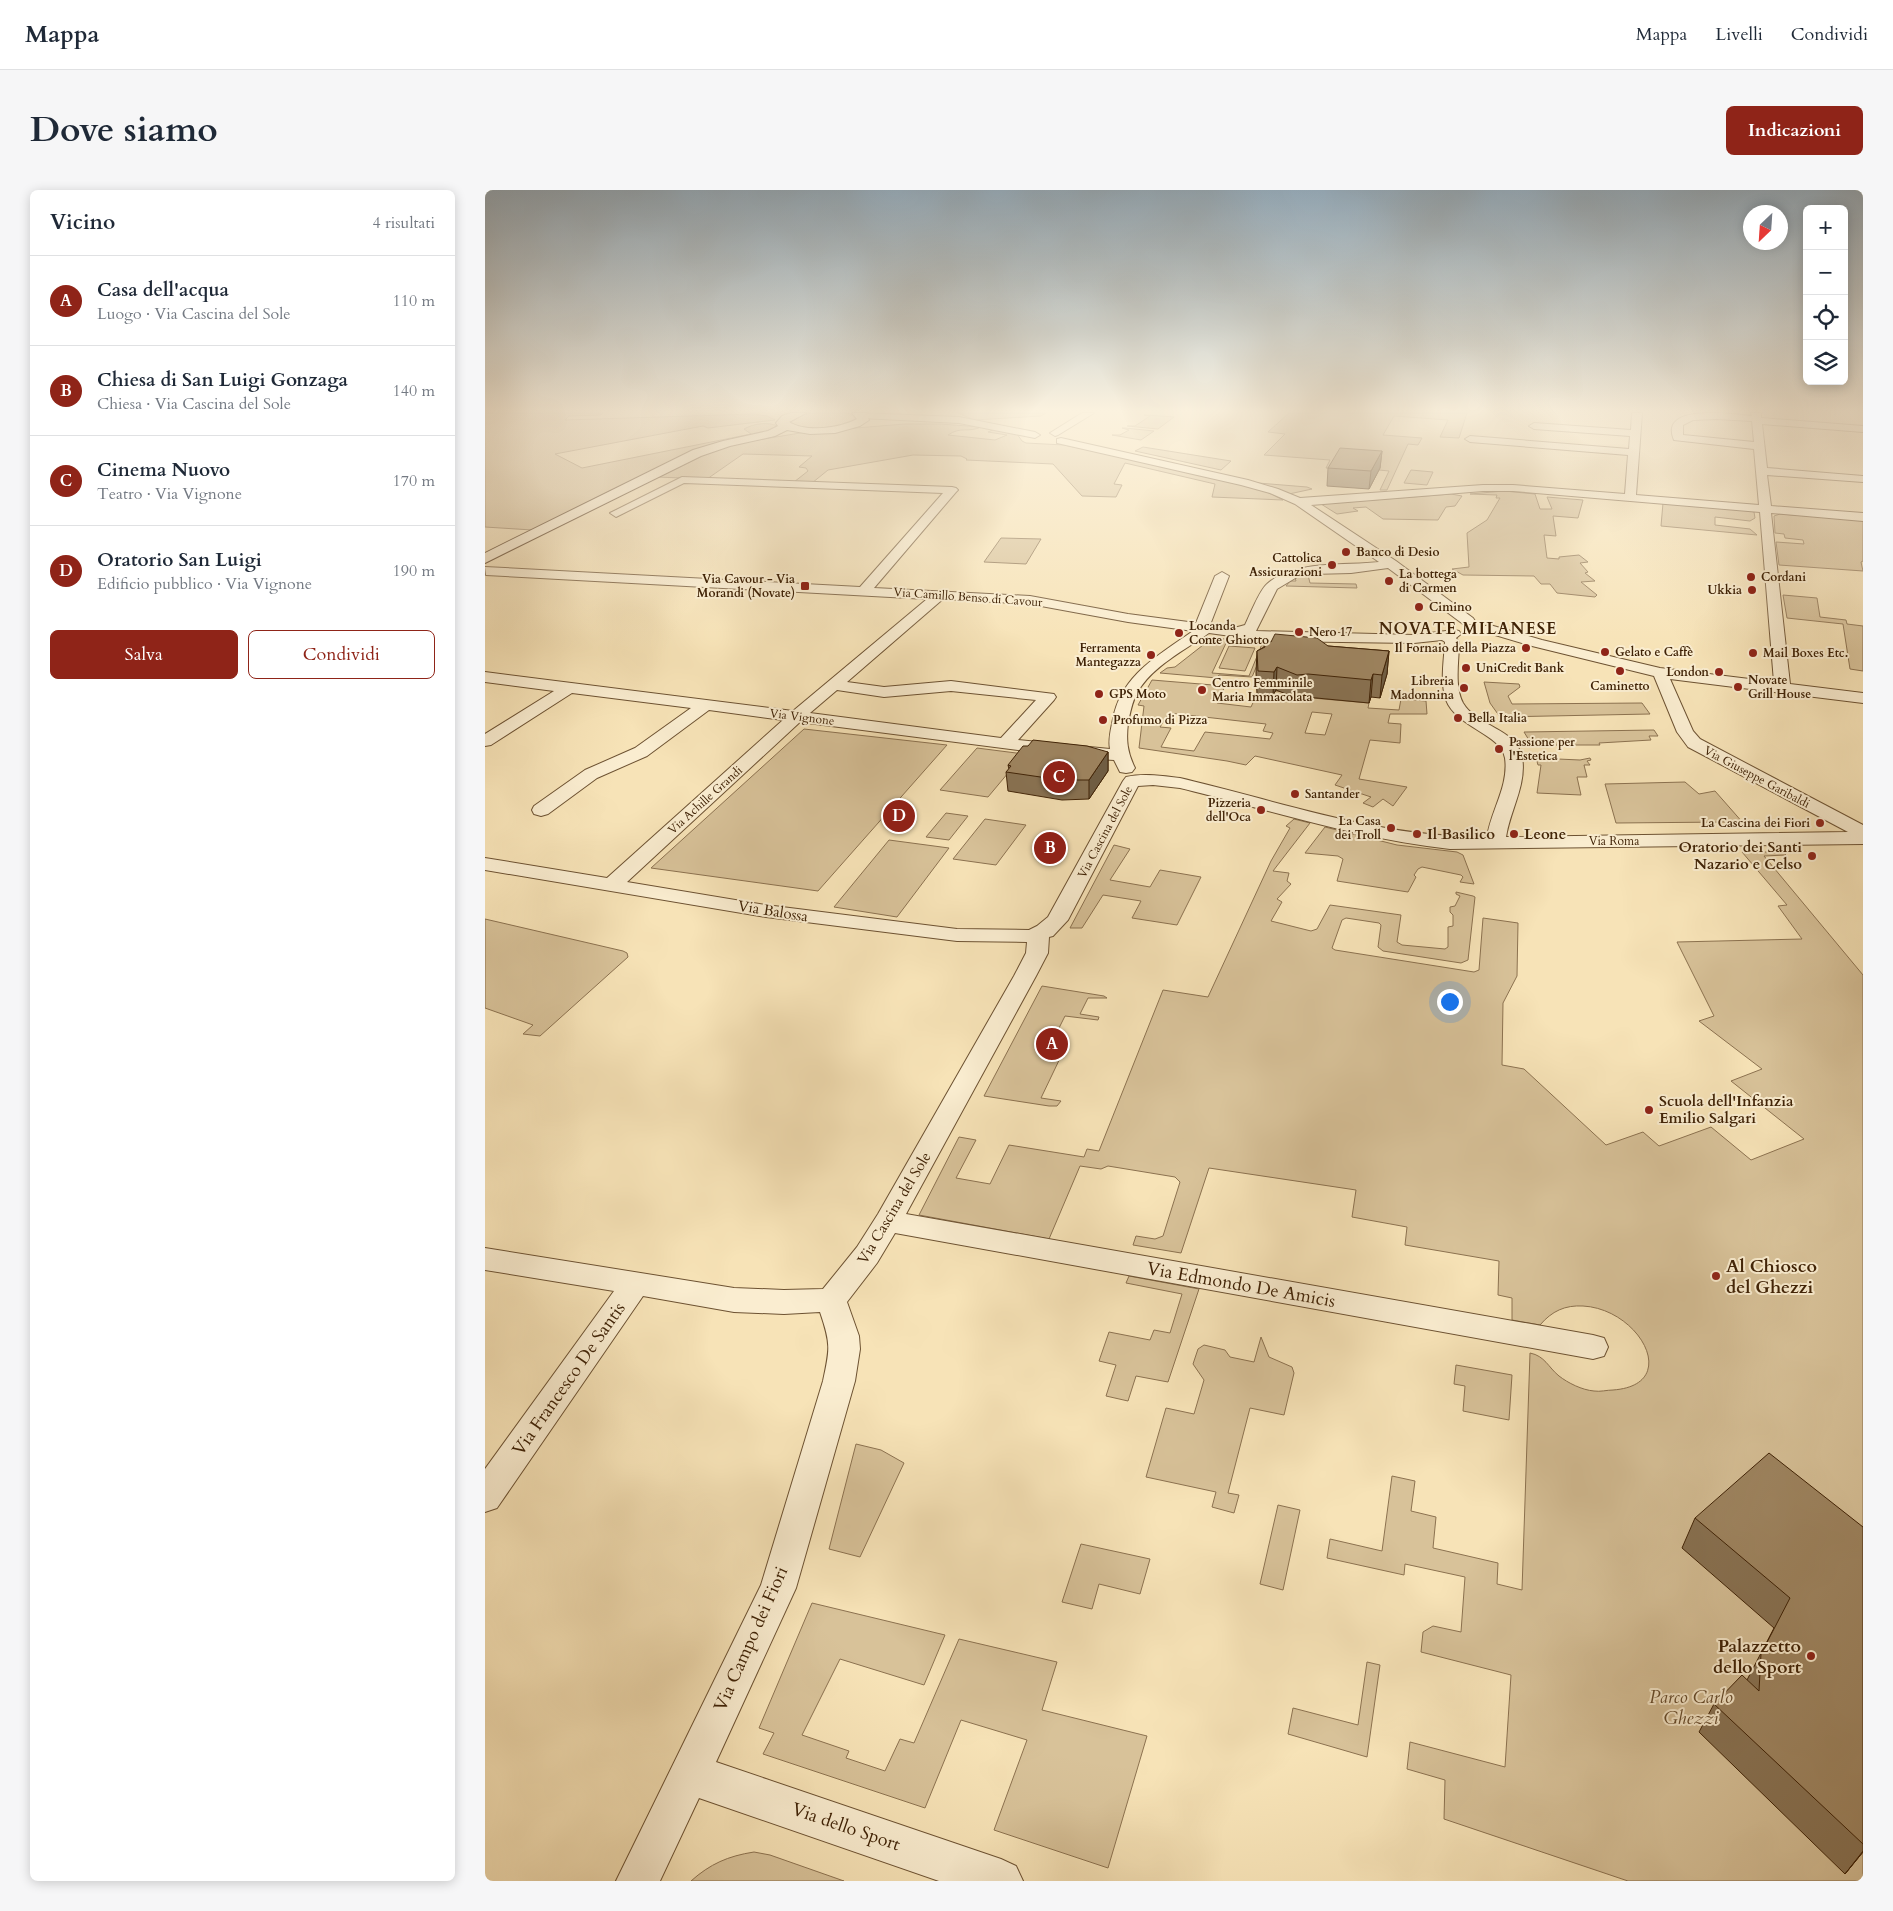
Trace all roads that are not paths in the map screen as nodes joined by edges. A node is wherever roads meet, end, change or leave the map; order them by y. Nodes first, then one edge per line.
1 (623, 492) edge
2 (658, 492) edge
3 (950, 492) edge
4 (1275, 492) edge
5 (1444, 492) edge
6 (1551, 492) edge
7 (1631, 492) edge
8 (1764, 492) edge
9 (1630, 498) junction
10 (1299, 502) junction
11 (1766, 510) junction
12 (616, 513) dead end
13 (1863, 518) edge
14 (1391, 564) junction
15 (485, 565) edge
16 (1222, 576) dead end
17 (864, 591) junction
18 (940, 595) junction
19 (1447, 607) junction
20 (1468, 621) junction
21 (1490, 629) junction
22 (1204, 630) junction
23 (1228, 633) junction
24 (1460, 633) junction
25 (1660, 673) junction
26 (485, 677) edge
27 (834, 685) junction
28 (1782, 687) junction
29 (569, 688) junction
30 (1863, 698) edge
31 (706, 705) junction
32 (797, 716) junction
33 (485, 741) edge
34 (1006, 743) junction
35 (1119, 755) junction
36 (1132, 781) junction
37 (541, 810) dead end
38 (1863, 833) edge
39 (1863, 838) edge
40 (1496, 842) junction
41 (485, 864) edge
42 (613, 884) junction
43 (1048, 927) junction
44 (888, 1221) junction
45 (485, 1259) edge
46 (636, 1284) junction
47 (831, 1300) junction
48 (1593, 1347) dead end
49 (485, 1498) edge
50 (690, 1774) junction
51 (638, 1881) edge
52 (1001, 1881) edge

1 - 15 street
2 - 12 street
3 - 17 street
4 - 10 street
5 - 10 street
6 - 9 street
7 - 9 street
8 - 11 street
9 - 11 street
10 - 14 street
11 - 13 street
11 - 28 street
14 - 19 street
14 - 23 street
15 - 17 street, Via Camillo Benso di Cavour
16 - 22 street
17 - 18 street, Via Camillo Benso di Cavour
18 - 22 street, Via Camillo Benso di Cavour
18 - 27 street, Via Achille Grandi
19 - 20 street
19 - 24 street
20 - 21 street
20 - 24 street, Via Camillo Benso di Cavour
21 - 24 street
21 - 25 street
22 - 23 street, Via Camillo Benso di Cavour
22 - 35 street, Via Cascina del Sole
23 - 24 street, Via Camillo Benso di Cavour
24 - 40 street
25 - 28 street
25 - 38 street, Via Giuseppe Garibaldi
26 - 29 street, Via Vignone
27 - 32 street, Via Achille Grandi
27 - 34 street
28 - 30 street
29 - 31 street, Via Vignone
29 - 33 street
31 - 32 street, Via Vignone
31 - 37 street
32 - 34 street, Via Vignone
32 - 42 street, Via Achille Grandi
34 - 35 street, Via Vignone
35 - 36 street, Via Cascina del Sole
36 - 40 street, Via Roma
36 - 43 street, Via Cascina del Sole
39 - 40 street, Via Roma
41 - 42 street, Via Balossa
42 - 43 street, Via Balossa
43 - 44 street, Via Cascina del Sole
44 - 47 street, Via Cascina del Sole
44 - 48 street, Via Edmondo De Amicis
45 - 46 street
46 - 47 street
46 - 49 street, Via Francesco De Santis
47 - 50 street, Via Campo dei Fiori
50 - 51 street, Via Campo dei Fiori
50 - 52 street, Via dello Sport

